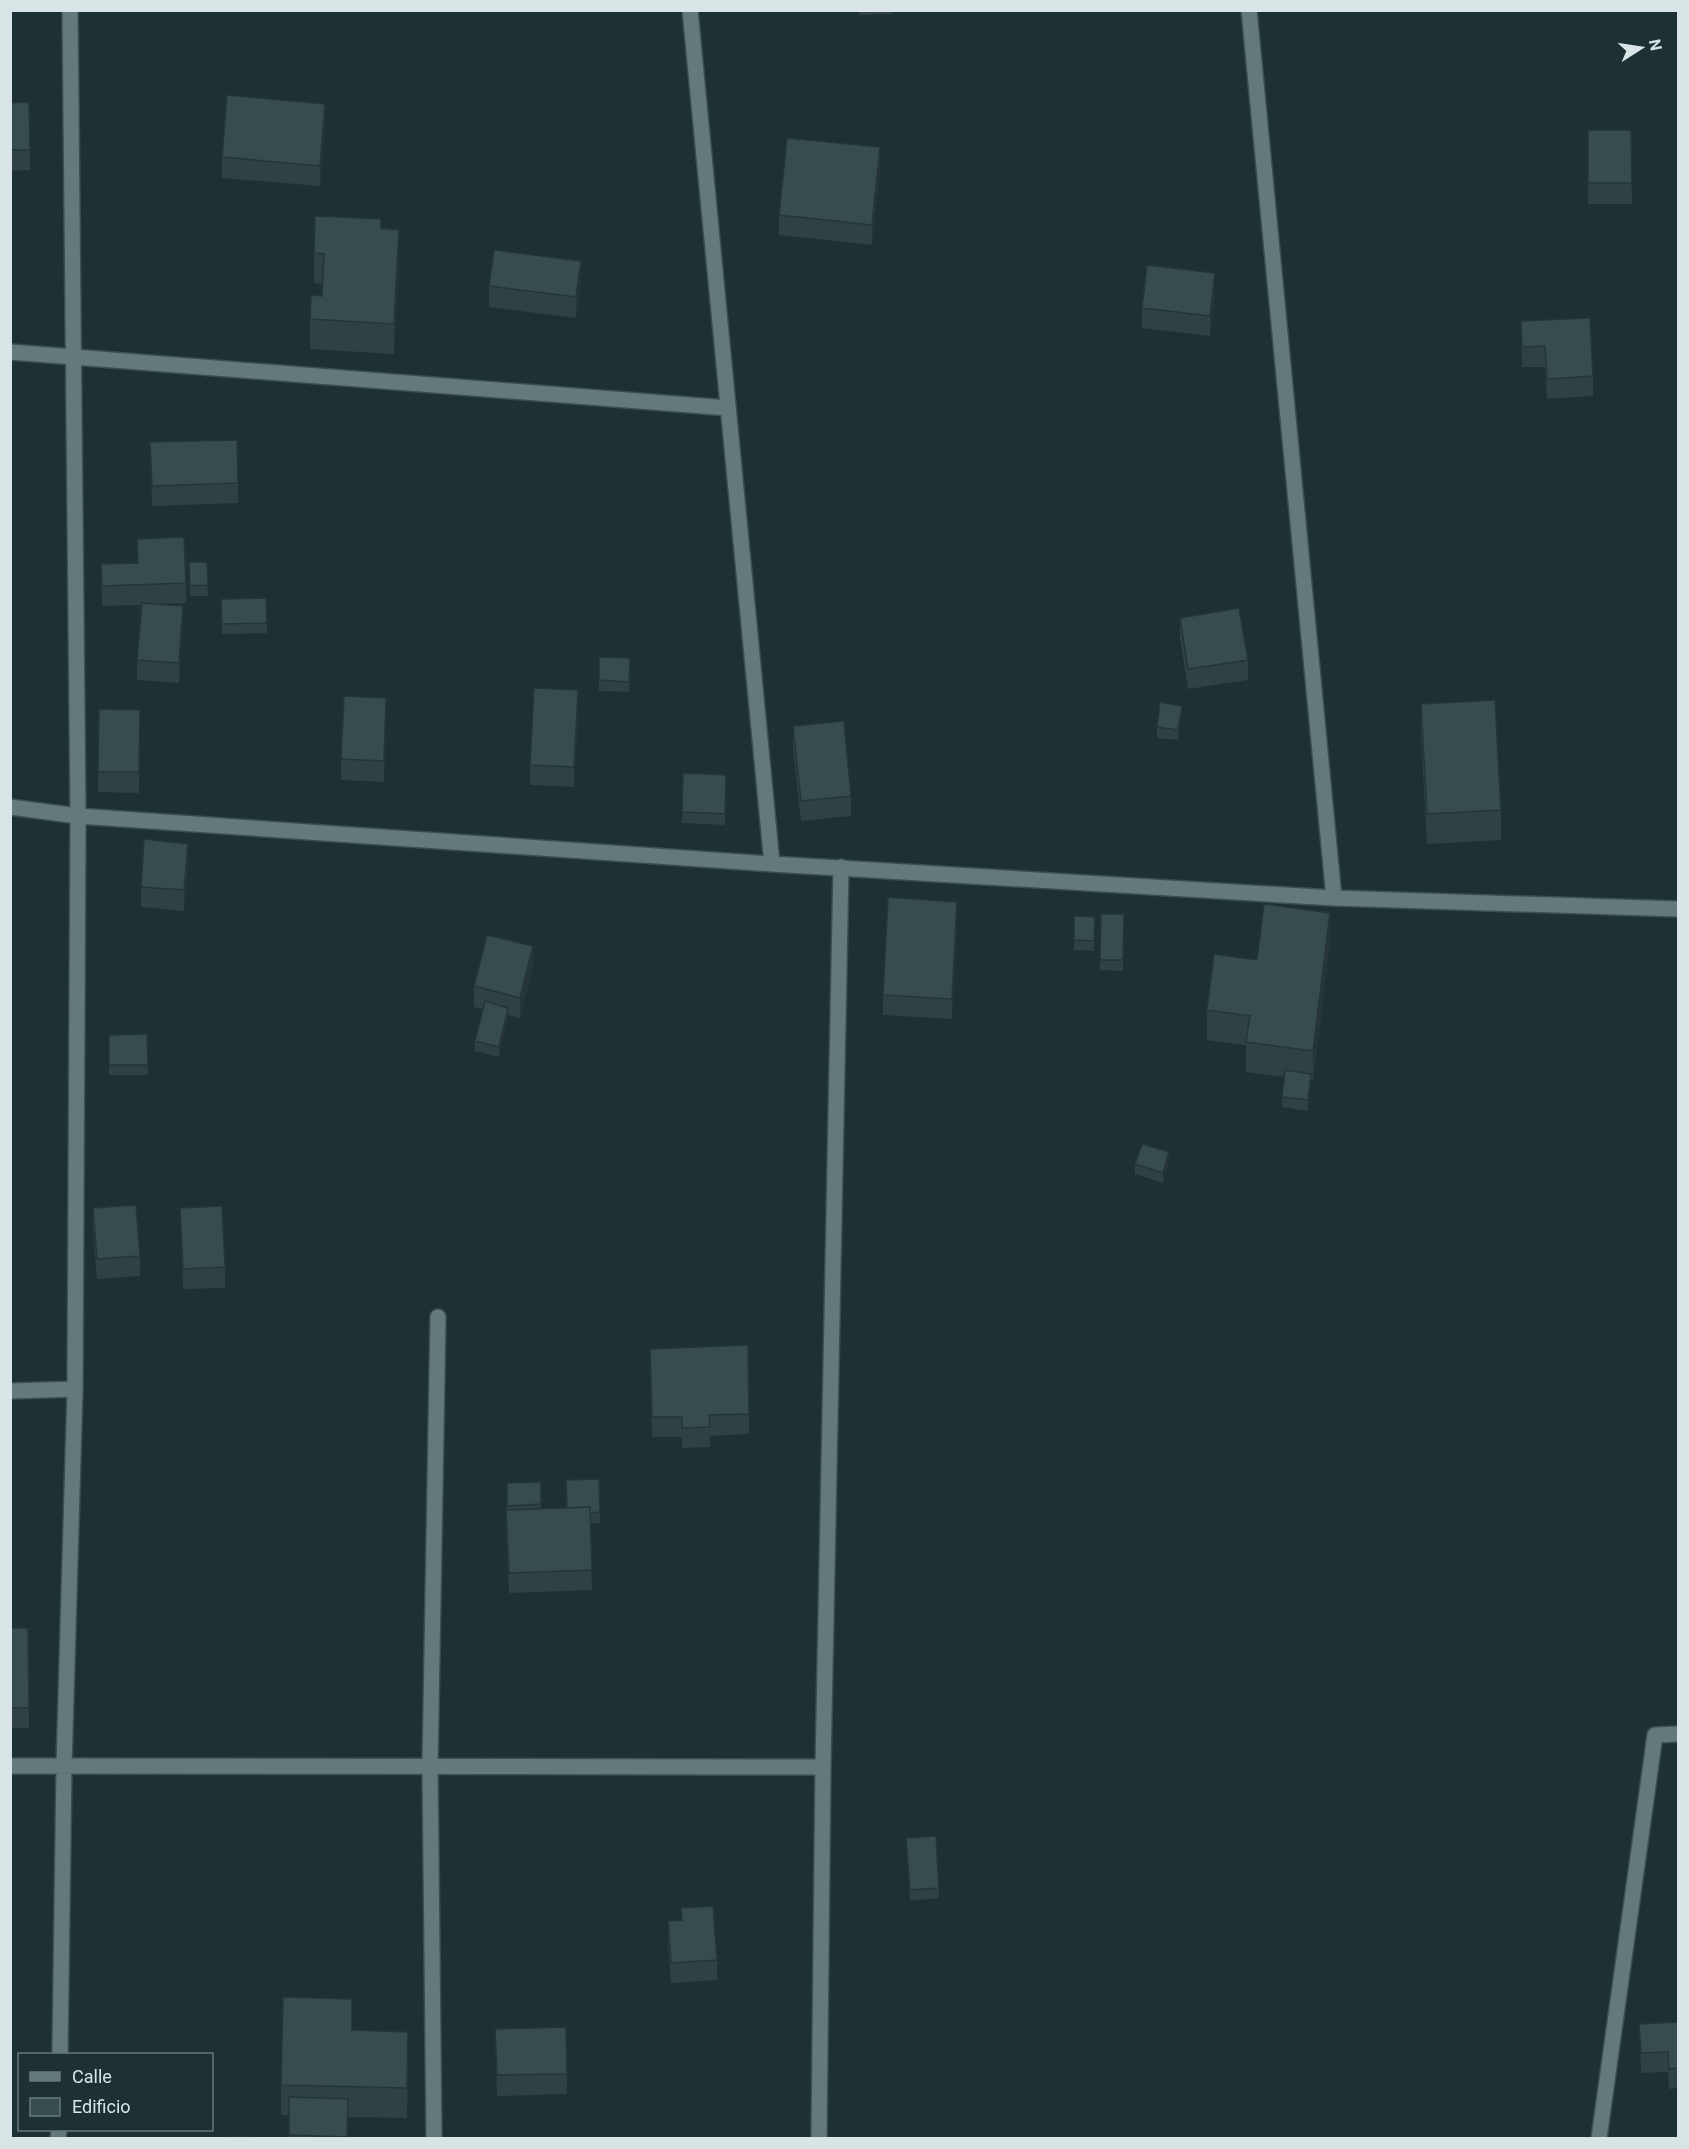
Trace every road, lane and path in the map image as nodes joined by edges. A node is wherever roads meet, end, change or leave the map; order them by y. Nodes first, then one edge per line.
1 (70, 10) edge
2 (690, 10) edge
3 (1249, 10) edge
4 (10, 352) edge
5 (73, 358) junction
6 (728, 408) junction
7 (10, 807) edge
8 (78, 816) junction
9 (772, 864) junction
10 (841, 867) junction
11 (1334, 898) junction
12 (1678, 909) edge
13 (438, 1317) dead end
14 (75, 1389) junction
15 (10, 1391) edge
16 (1678, 1734) edge
17 (10, 1766) edge
18 (64, 1766) junction
19 (430, 1766) junction
20 (824, 1767) junction
21 (60, 2053) edge
22 (434, 2139) edge
23 (819, 2139) edge
24 (1599, 2139) edge

1 - 5 street
2 - 6 street
3 - 11 street
4 - 5 street
5 - 6 street
5 - 8 street
6 - 9 street
7 - 8 street
8 - 9 street
8 - 14 street
9 - 10 street
10 - 11 street
10 - 20 street
11 - 12 street
13 - 19 street
14 - 15 street
14 - 18 street
16 - 24 street
17 - 18 street
18 - 19 street
18 - 21 street
19 - 20 street
19 - 22 street
20 - 23 street

